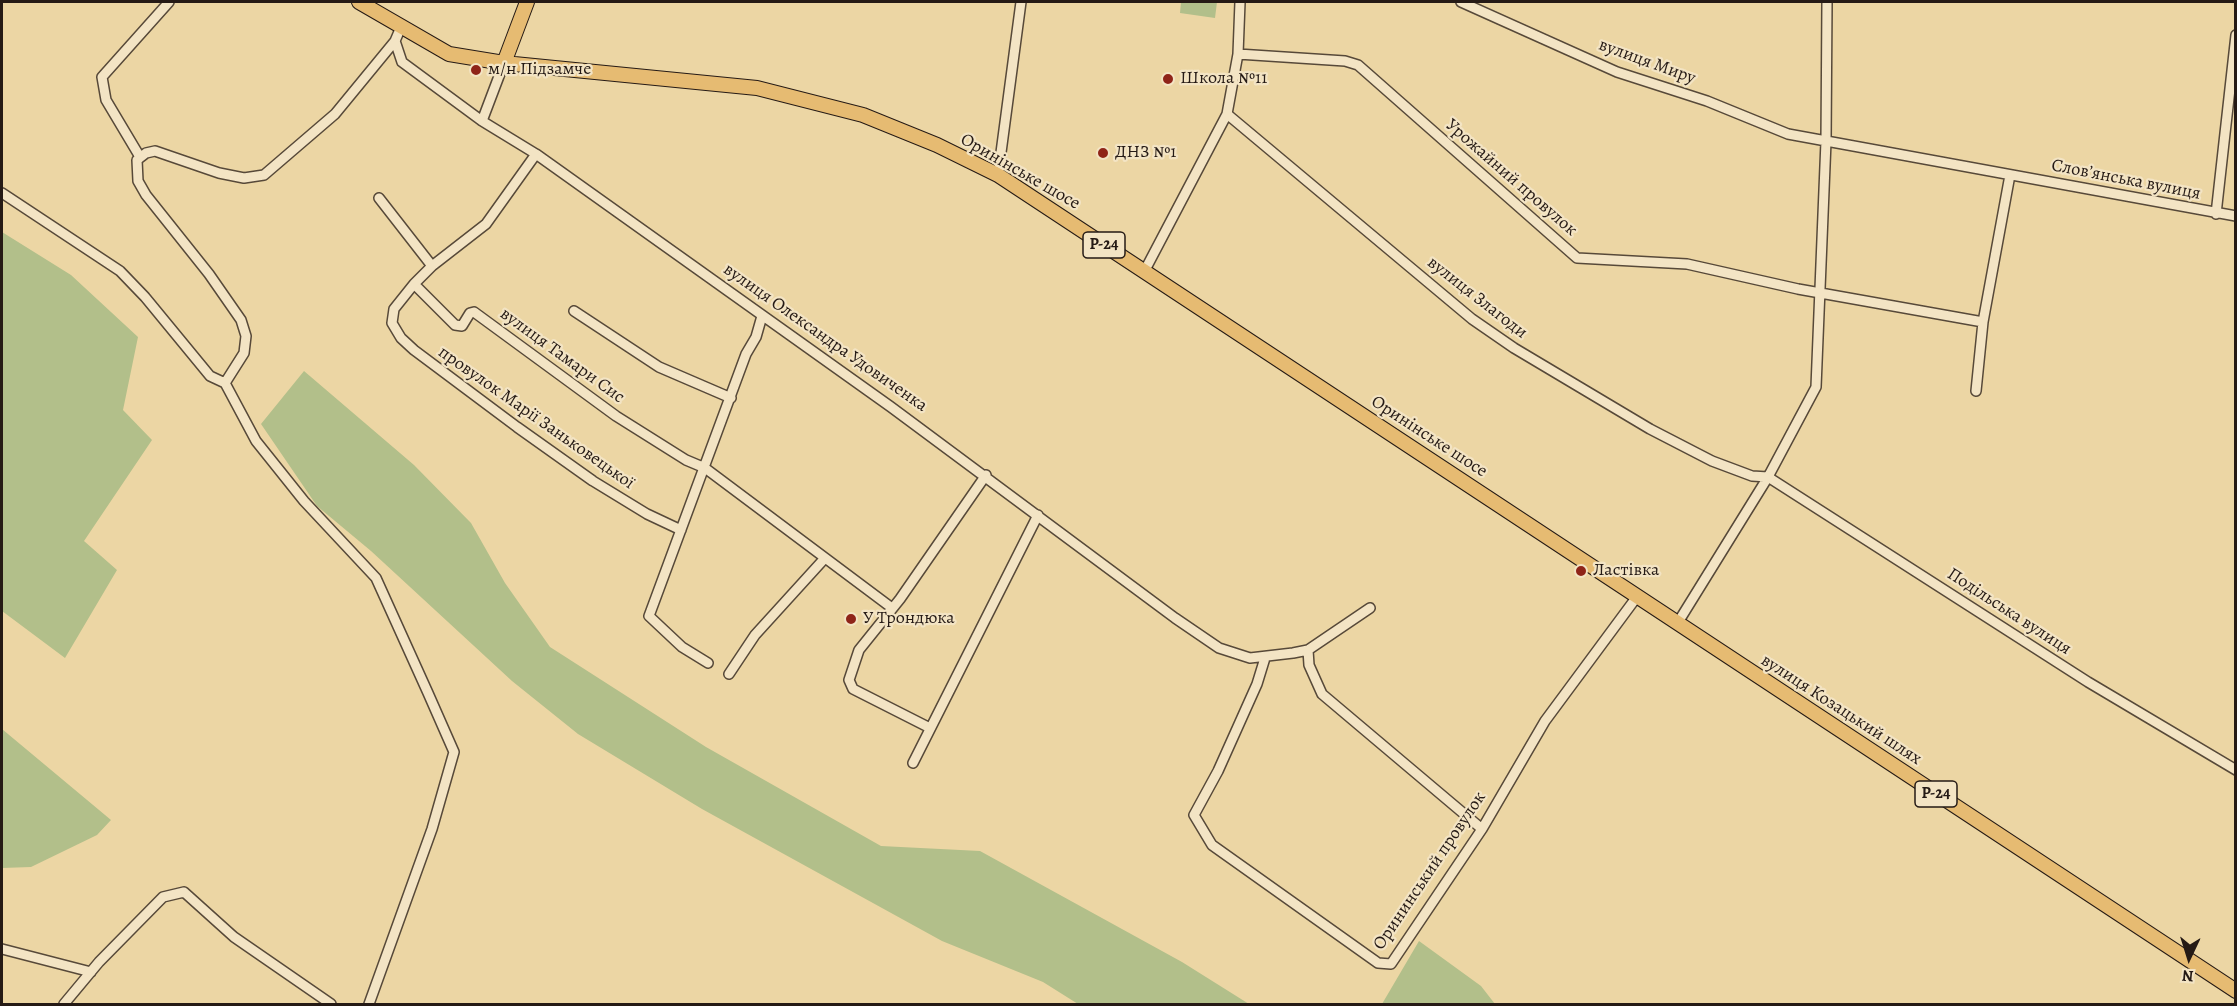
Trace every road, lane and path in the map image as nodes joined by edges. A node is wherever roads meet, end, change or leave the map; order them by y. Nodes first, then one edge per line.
1 (169, 2) edge
2 (359, 2) edge
3 (527, 2) edge
4 (1021, 2) edge
5 (1240, 2) edge
6 (1461, 2) edge
7 (1827, 2) edge
8 (401, 27) junction
9 (2235, 35) edge
10 (395, 41) junction
11 (1238, 54) junction
12 (504, 63) junction
13 (1227, 114) junction
14 (482, 121) junction
15 (1826, 141) junction
16 (536, 154) junction
17 (140, 157) junction
18 (2010, 175) junction
19 (998, 176) junction
20 (2, 193) edge
21 (379, 198) dead end
22 (2216, 214) junction
23 (2235, 216) edge
24 (432, 266) junction
25 (1144, 272) junction
26 (414, 284) junction
27 (1818, 290) junction
28 (574, 311) dead end
29 (762, 316) junction
30 (1983, 322) junction
31 (225, 383) junction
32 (1976, 391) dead end
33 (731, 398) junction
34 (705, 468) junction
35 (986, 475) junction
36 (1768, 477) junction
37 (1038, 515) junction
38 (681, 530) junction
39 (825, 558) junction
40 (1636, 598) junction
41 (892, 608) junction
42 (1370, 609) dead end
43 (1677, 624) junction
44 (1308, 650) junction
45 (1265, 658) junction
46 (708, 663) dead end
47 (729, 674) dead end
48 (930, 728) junction
49 (913, 763) dead end
50 (2235, 770) edge
51 (1482, 829) junction
52 (2, 949) edge
53 (91, 972) junction
54 (2235, 991) edge
55 (64, 1005) edge
56 (331, 1005) edge
57 (369, 1005) edge

1 - 17 street
2 - 8 main road, Р-24
3 - 12 main road
4 - 19 street
5 - 11 street
6 - 15 street, вулиця Миру
7 - 15 street
8 - 10 street
8 - 12 main road, Оринінське шосе / Р-24
9 - 22 street
10 - 14 street, вулиця Олександра Удовиченка
10 - 17 street
11 - 13 street
11 - 27 street, Урожайний провулок
12 - 14 street
12 - 19 main road, Оринінське шосе / Р-24
13 - 25 street
13 - 36 street, вулиця Злагоди
14 - 16 street, вулиця Олександра Удовиченка
15 - 18 street, Словʼянська вулиця
15 - 27 street
16 - 24 street
16 - 29 street, вулиця Олександра Удовиченка
17 - 31 street
18 - 22 street, Словʼянська вулиця
18 - 30 street
19 - 25 main road, Оринінське шосе / Р-24
20 - 31 street
21 - 24 street
22 - 23 street, Словʼянська вулиця
24 - 26 street
25 - 40 main road, Оринінське шосе / Р-24
26 - 34 street, вулиця Тамари Сис
26 - 38 street, провулок Марії Заньковецької
27 - 30 street
27 - 36 street
28 - 33 street
29 - 33 street
29 - 35 street, вулиця Олександра Удовиченка
30 - 32 street
31 - 57 street
33 - 34 street
34 - 38 street
34 - 39 street
35 - 37 street, вулиця Олександра Удовиченка
35 - 41 street
36 - 43 street
36 - 50 street, Подільська вулиця
37 - 45 street, вулиця Олександра Удовиченка
37 - 48 street
38 - 46 street
39 - 41 street
39 - 47 street
40 - 43 main road, вулиця Козацький шлях / Р-24
40 - 51 street, Орининський провулок
41 - 48 street
42 - 44 street, вулиця Олександра Удовиченка
43 - 54 main road, вулиця Козацький шлях / Р-24
44 - 45 street, вулиця Олександра Удовиченка
44 - 51 street
45 - 51 street, Орининський провулок
48 - 49 street
52 - 53 street
53 - 55 street
53 - 56 street

